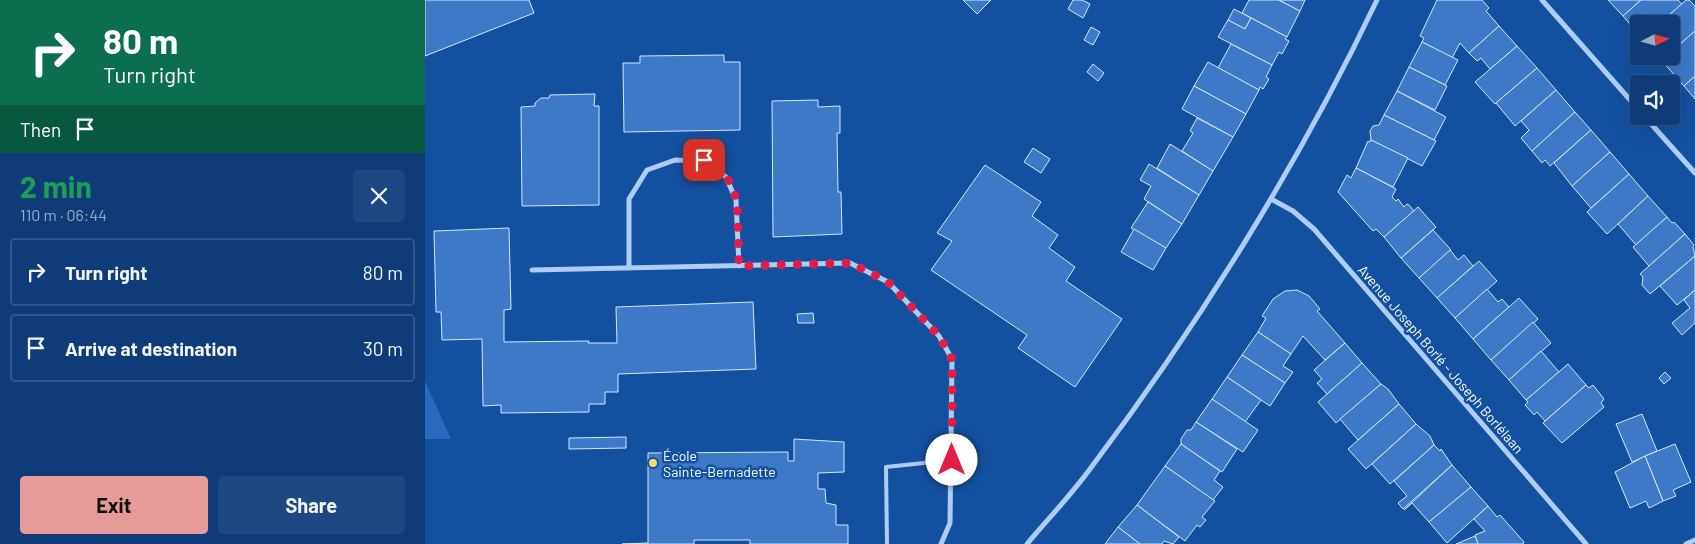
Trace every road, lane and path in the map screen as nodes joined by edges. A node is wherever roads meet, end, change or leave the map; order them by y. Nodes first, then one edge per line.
1 (1377, 0) edge
2 (1542, 0) edge
3 (1630, 100) edge
4 (1652, 125) edge
5 (1695, 174) edge
6 (1271, 198) junction
7 (739, 266) junction
8 (629, 267) junction
9 (532, 270) dead end
10 (952, 460) junction
11 (1695, 540) edge
12 (887, 544) edge
13 (941, 544) edge
14 (1027, 544) edge
15 (1586, 544) edge
16 (1686, 544) edge

1 - 6 street
2 - 3 street
4 - 5 street
6 - 14 street
6 - 15 street, Avenue Joseph Borlé - Joseph Borlélaan
7 - 8 street
7 - 8 street
7 - 10 street
8 - 9 street
10 - 12 lane
10 - 13 street
11 - 16 street

